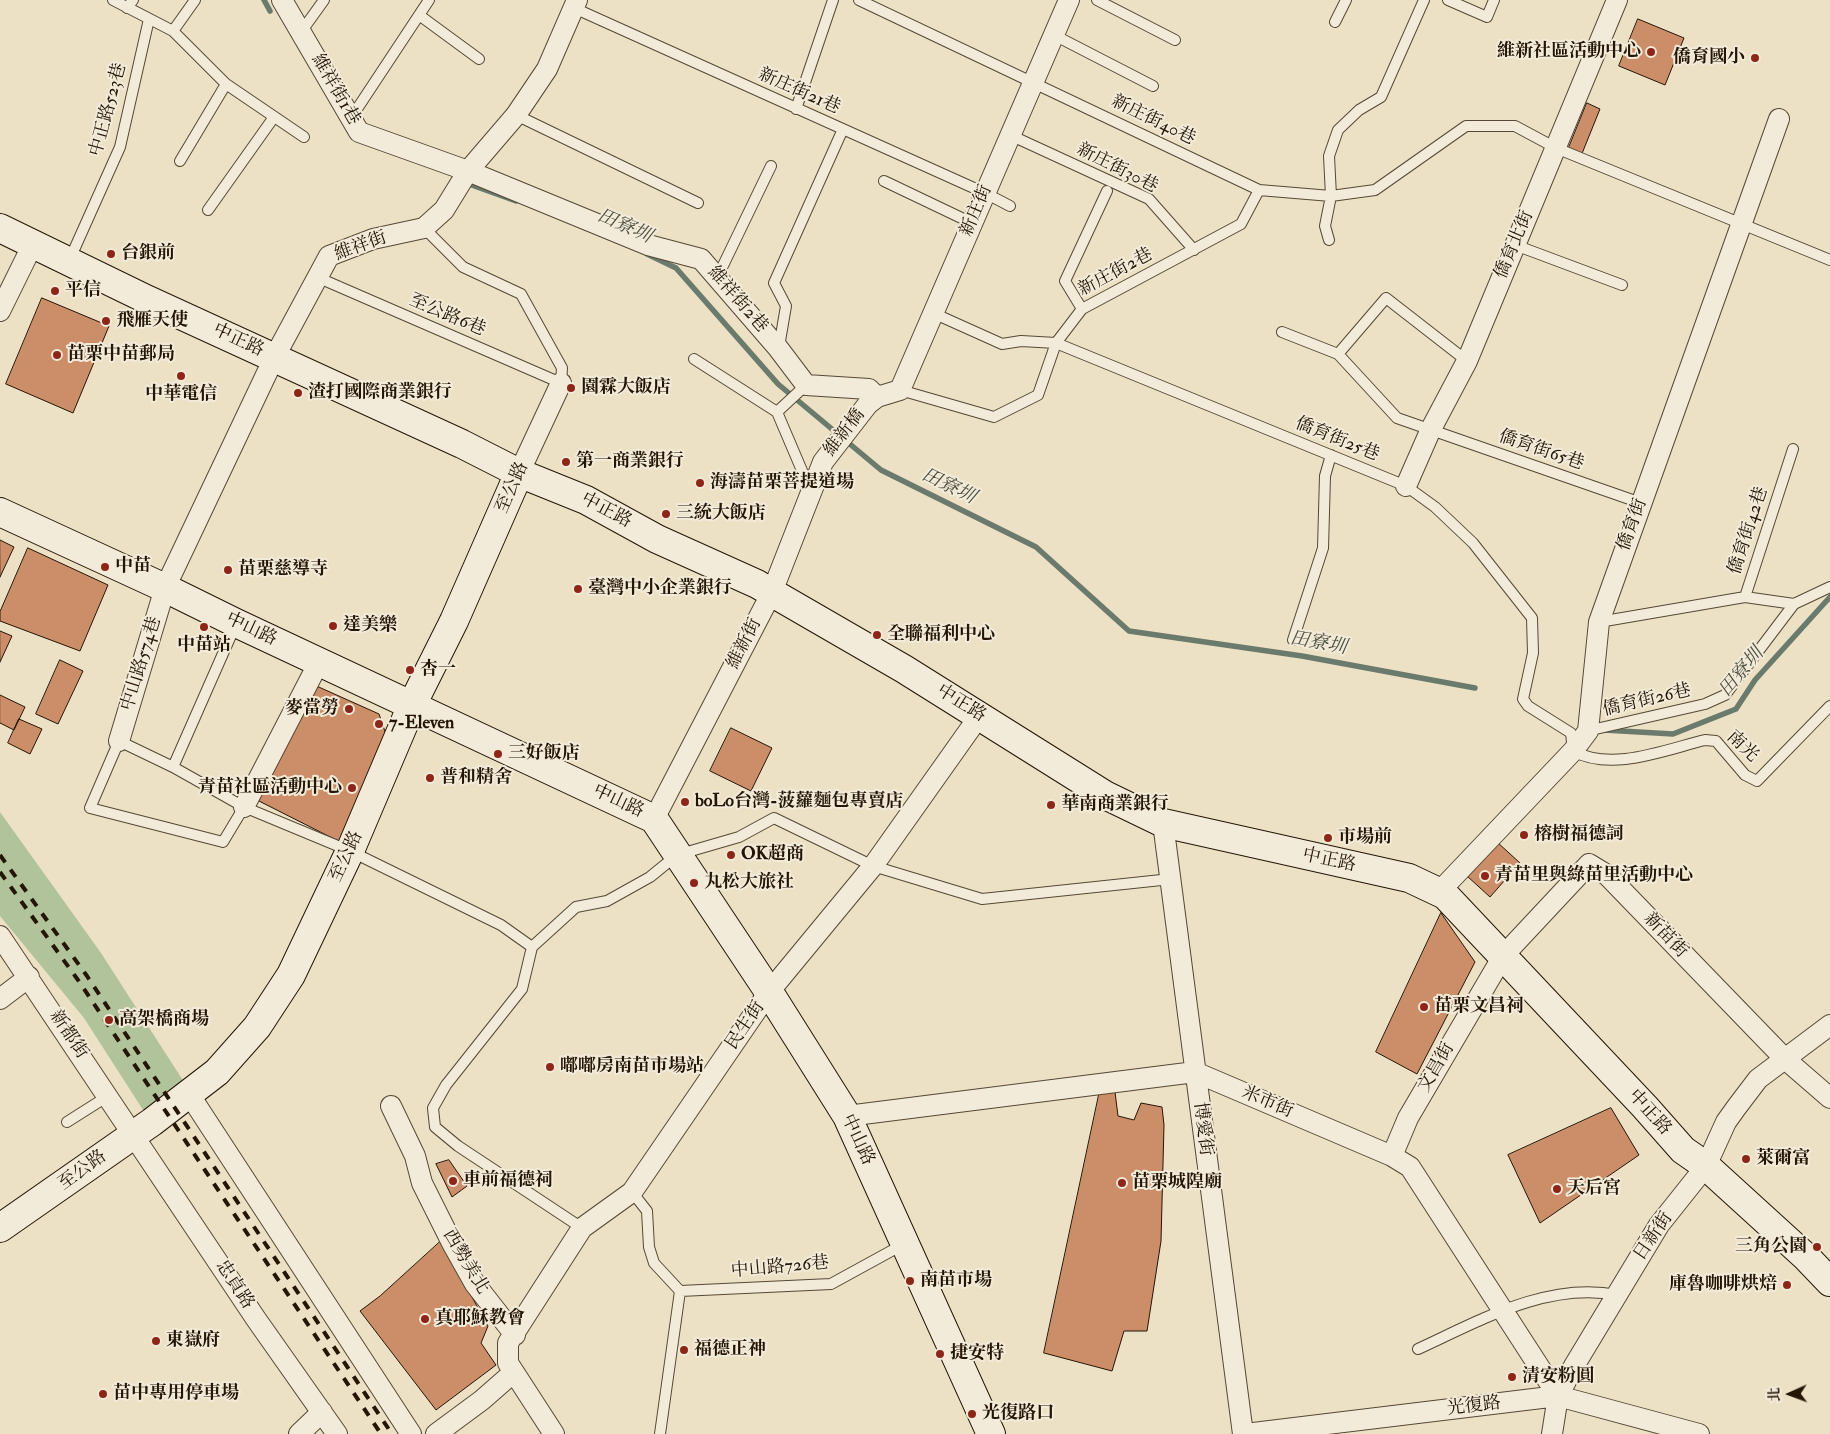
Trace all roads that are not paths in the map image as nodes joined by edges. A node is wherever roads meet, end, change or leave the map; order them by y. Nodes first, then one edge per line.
1 (113, 0) edge
2 (195, 0) edge
3 (282, 0) edge
4 (324, 0) edge
5 (429, 0) edge
6 (833, 0) edge
7 (859, 0) edge
8 (1069, 0) edge
9 (1096, 0) edge
10 (1346, 0) edge
11 (1424, 0) edge
12 (1448, 0) edge
13 (1494, 0) edge
14 (1617, 0) edge
15 (130, 4) edge
16 (576, 4) edge
17 (419, 15) junction
18 (149, 19) junction
19 (1336, 22) dead end
20 (173, 31) junction
21 (301, 32) junction
22 (1054, 35) junction
23 (1175, 40) dead end
24 (479, 59) dead end
25 (1033, 81) junction
26 (226, 84) junction
27 (1153, 86) dead end
28 (796, 109) junction
29 (516, 115) junction
30 (274, 117) junction
31 (351, 118) junction
32 (1779, 119) dead end
33 (843, 129) junction
34 (1010, 135) junction
35 (304, 137) dead end
36 (1556, 148) junction
37 (180, 161) dead end
38 (771, 166) dead end
39 (468, 171) junction
40 (884, 181) dead end
41 (1258, 190) junction
42 (1107, 191) dead end
43 (985, 193) junction
44 (1331, 196) junction
45 (698, 203) dead end
46 (1010, 206) dead end
47 (208, 210) dead end
48 (972, 223) junction
49 (1741, 224) junction
50 (0, 228) edge
51 (424, 228) junction
52 (1329, 240) dead end
53 (33, 244) junction
54 (1515, 245) junction
55 (1194, 250) junction
56 (1830, 260) edge
57 (69, 261) junction
58 (319, 278) junction
59 (718, 278) junction
60 (1622, 285) dead end
61 (1082, 309) junction
62 (0, 311) edge
63 (933, 313) junction
64 (1282, 332) dead end
65 (1056, 343) junction
66 (778, 348) junction
67 (1338, 354) junction
68 (274, 358) junction
69 (694, 359) dead end
70 (1467, 361) junction
71 (562, 383) junction
72 (806, 385) junction
73 (900, 390) junction
74 (872, 401) junction
75 (777, 412) junction
76 (1431, 429) junction
77 (1793, 449) dead end
78 (1331, 455) junction
79 (823, 462) joint
80 (519, 473) junction
81 (814, 483) junction
82 (1406, 486) junction
83 (1641, 503) junction
84 (0, 512) edge
85 (1830, 587) edge
86 (165, 588) junction
87 (772, 592) junction
88 (1744, 597) junction
89 (1794, 604) junction
90 (1599, 622) junction
91 (236, 624) junction
92 (1293, 640) dead end
93 (319, 662) junction
94 (412, 705) junction
95 (1830, 706) edge
96 (980, 715) junction
97 (1577, 738) junction
98 (118, 741) junction
99 (173, 767) junction
100 (244, 807) junction
101 (654, 820) junction
102 (1163, 823) junction
103 (350, 851) junction
104 (677, 855) junction
105 (873, 866) junction
106 (1171, 879) junction
107 (1440, 892) junction
108 (0, 936) edge
109 (532, 947) junction
110 (1503, 956) junction
111 (29, 977) junction
112 (769, 992) junction
113 (0, 999) edge
114 (1830, 1025) edge
115 (1785, 1059) junction
116 (1195, 1072) junction
117 (189, 1094) junction
118 (108, 1096) junction
119 (1829, 1096) edge
120 (391, 1106) dead end
121 (847, 1116) junction
122 (67, 1122) dead end
123 (134, 1134) junction
124 (1392, 1156) junction
125 (1706, 1166) junction
126 (632, 1192) junction
127 (0, 1228) edge
128 (582, 1228) junction
129 (904, 1244) junction
130 (1830, 1282) edge
131 (680, 1291) junction
132 (1617, 1295) junction
133 (1503, 1310) junction
134 (515, 1335) junction
135 (1418, 1349) dead end
136 (514, 1372) junction
137 (1558, 1396) junction
138 (322, 1412) junction
139 (299, 1434) edge
140 (337, 1434) edge
141 (411, 1434) edge
142 (436, 1434) edge
143 (554, 1434) edge
144 (660, 1434) edge
145 (991, 1434) edge
146 (1244, 1434) edge
147 (1552, 1434) edge
148 (1699, 1434) edge

1 - 15 lane
2 - 20 lane
3 - 21 street, 維祥街1巷
4 - 21 lane
5 - 17 lane
6 - 28 lane
7 - 25 lane, 新庄街40巷
8 - 22 street, 新庄街
9 - 23 lane
10 - 19 lane
11 - 44 lane
12 - 13 lane
14 - 36 street, 僑育北街
15 - 18 lane
16 - 28 lane, 新庄街21巷
16 - 29 street, 維祥街
17 - 24 lane
17 - 31 lane
18 - 20 lane
18 - 57 lane, 中正路523巷
20 - 26 lane
21 - 31 street, 維祥街1巷
22 - 25 street, 新庄街
22 - 27 lane
25 - 34 street, 新庄街
25 - 41 lane, 新庄街40巷
26 - 30 lane
26 - 37 lane
28 - 33 lane, 新庄街21巷
29 - 39 street, 維祥街
29 - 45 lane
30 - 35 lane
30 - 47 lane
31 - 39 street, 維祥街1巷
32 - 49 street, 僑育街
33 - 43 lane, 新庄街21巷
33 - 66 lane
34 - 43 street, 新庄街
34 - 55 lane, 新庄街30巷
36 - 44 lane
36 - 49 lane
36 - 54 street, 僑育北街
38 - 59 lane
39 - 51 street, 維祥街
39 - 59 street, 維祥街2巷
40 - 48 lane
41 - 44 lane
41 - 55 lane, 新庄街2巷
42 - 61 lane
43 - 46 lane, 新庄街21巷
43 - 48 street, 新庄街
44 - 52 lane
48 - 63 street, 新庄街
49 - 56 lane
49 - 83 street, 僑育街
50 - 53 street, 中正路
51 - 58 street, 維祥街
51 - 71 lane
53 - 57 street, 中正路
53 - 62 street
54 - 60 lane
54 - 70 street, 僑育北街
55 - 61 lane, 新庄街2巷
57 - 68 street, 中正路
58 - 68 street, 維祥街
58 - 71 lane, 至公路6巷
59 - 66 street, 維祥街2巷
61 - 65 lane, 新庄街2巷
63 - 65 lane, 僑育街25巷
63 - 73 street, 新庄街
64 - 67 lane
65 - 73 lane, 新庄街2巷
65 - 78 lane, 僑育街25巷
66 - 72 street, 維祥街2巷
67 - 70 lane
67 - 76 lane, 僑育街65巷
68 - 80 street, 中正路
68 - 86 street, 維祥街
69 - 75 lane
70 - 76 street, 僑育北街
71 - 80 street, 至公路
72 - 74 street
72 - 75 lane
73 - 74 street
74 - 79 street, 維新橋
75 - 81 lane
76 - 82 street, 僑育北街
76 - 83 lane, 僑育街65巷
77 - 88 lane, 僑育街42巷
78 - 82 lane, 僑育街25巷
78 - 92 lane
79 - 81 street, 維新街
80 - 87 street, 中正路
80 - 94 street, 至公路
81 - 87 street, 維新街
82 - 97 lane, 僑育街25巷
83 - 90 street, 僑育街
84 - 86 street, 中山路
85 - 89 lane, 僑育街26巷
86 - 91 street, 中山路
86 - 98 street, 中山路574巷
87 - 96 street, 中正路
87 - 101 street, 維新街
88 - 89 lane
88 - 90 lane, 僑育街42巷
89 - 97 lane, 僑育街26巷
90 - 97 street, 僑育街
91 - 93 street, 中山路
91 - 99 lane
93 - 94 street, 中山路
93 - 100 street
94 - 101 street, 中山路
94 - 103 street, 至公路
95 - 97 lane, 南光
96 - 102 street, 中正路
96 - 105 street, 民生街
97 - 107 street
98 - 99 lane
98 - 100 lane
99 - 100 lane
100 - 103 lane
101 - 104 street, 中山路
102 - 106 street, 博愛街
102 - 107 street, 中正路
103 - 109 lane
103 - 117 street, 至公路
104 - 105 lane
104 - 109 lane
104 - 112 street, 中山路
105 - 106 lane
105 - 112 street, 民生街
106 - 116 street, 博愛街
107 - 110 street, 中正路
108 - 111 street, 新都街
109 - 128 lane
110 - 115 street, 新苗街
110 - 124 street, 文昌街
110 - 125 street, 中正路
111 - 113 street
111 - 118 street, 新都街
112 - 121 street, 中山路
112 - 126 street, 民生街
114 - 115 street, 日新街
115 - 119 street, 新苗街
115 - 125 street, 日新街
116 - 121 street
116 - 124 street, 米市街
116 - 146 street, 博愛街
117 - 123 street, 至公路
117 - 141 street
118 - 122 lane
118 - 123 street, 新都街
120 - 134 street, 西勢美北
121 - 129 street, 中山路
123 - 127 street, 至公路
123 - 138 street, 忠貞路
124 - 133 street, 米市街
125 - 130 street, 中正路
125 - 132 street, 日新街
126 - 128 street, 民生街
126 - 131 lane
128 - 134 street, 民生街
129 - 131 lane, 中山路726巷
129 - 145 street, 中山路
131 - 144 lane
132 - 133 lane
132 - 137 street, 日新街
133 - 135 lane
133 - 137 street, 米市街
134 - 136 street
136 - 142 street
136 - 143 street
137 - 146 street, 光復路
137 - 147 street, 日新街
137 - 148 street, 光復路
138 - 139 street
138 - 140 street, 忠貞路

